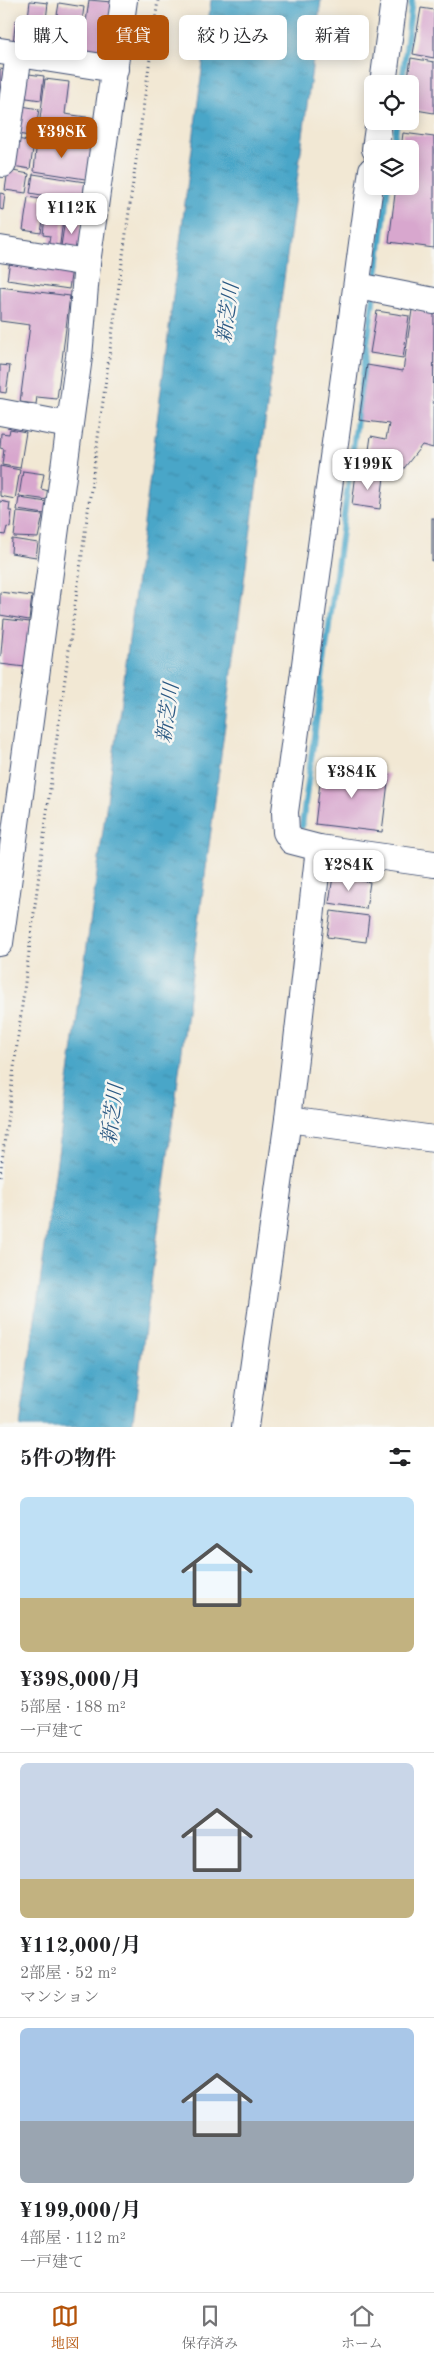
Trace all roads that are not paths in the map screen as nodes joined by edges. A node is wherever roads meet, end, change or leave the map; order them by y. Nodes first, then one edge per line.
1 (124, 0) edge
2 (394, 0) edge
3 (9, 52) edge
4 (114, 69) junction
5 (385, 75) edge
6 (3, 164) dead end
7 (369, 195) edge
8 (0, 250) edge
9 (87, 263) junction
10 (358, 286) junction
11 (434, 301) edge
12 (0, 412) edge
13 (69, 425) junction
14 (319, 848) junction
15 (434, 864) edge
16 (0, 943) edge
17 (288, 1119) junction
18 (434, 1139) edge
19 (245, 1427) edge

1 - 4 street
2 - 5 street
3 - 4 street
3 - 6 street
4 - 9 street
7 - 10 street
8 - 9 street
9 - 13 street
10 - 11 street
10 - 14 street
12 - 13 street
13 - 16 street
14 - 15 street
14 - 17 street
17 - 18 street
17 - 19 street

